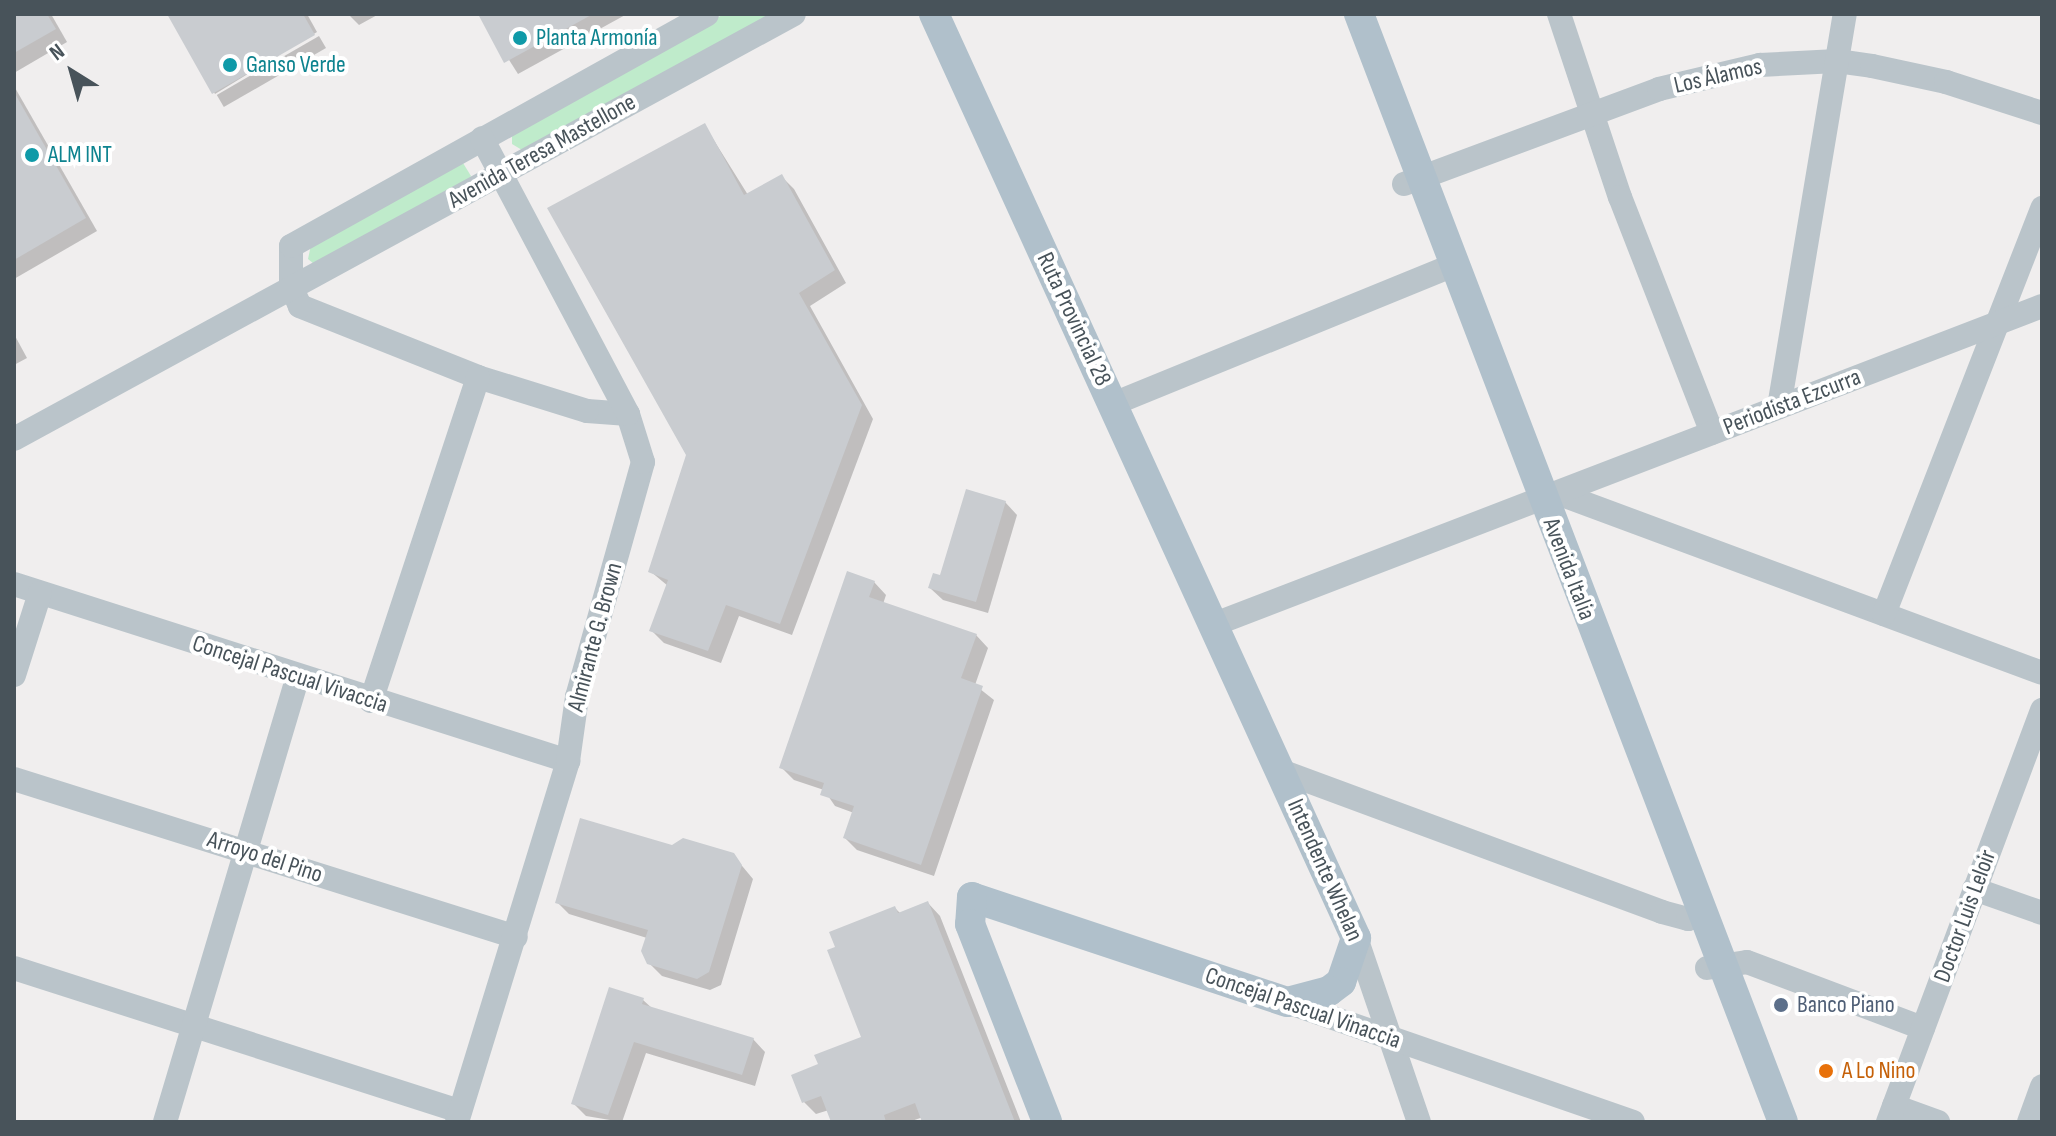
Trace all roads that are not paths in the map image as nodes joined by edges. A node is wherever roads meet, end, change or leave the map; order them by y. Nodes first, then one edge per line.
1 (707, 14) edge
2 (794, 14) edge
3 (934, 14) edge
4 (1341, 14) edge
5 (1359, 14) edge
6 (1559, 14) edge
7 (1845, 14) edge
8 (1837, 61) junction
9 (1592, 112) junction
10 (2042, 113) edge
11 (482, 138) junction
12 (502, 173) junction
13 (1411, 180) junction
14 (2042, 208) edge
15 (1446, 267) junction
16 (291, 287) junction
17 (2042, 306) edge
18 (1999, 322) junction
19 (478, 377) junction
20 (1113, 404) junction
21 (1779, 407) junction
22 (628, 414) junction
23 (1712, 433) junction
24 (15, 437) edge
25 (1542, 499) junction
26 (14, 584) edge
27 (40, 593) junction
28 (1884, 614) junction
29 (1215, 624) junction
30 (2042, 673) edge
31 (14, 675) edge
32 (298, 676) junction
33 (371, 701) junction
34 (2042, 710) edge
35 (568, 761) junction
36 (1281, 771) junction
37 (14, 779) edge
38 (247, 851) junction
39 (1974, 889) junction
40 (2042, 913) edge
41 (1696, 916) junction
42 (516, 937) junction
43 (1356, 938) junction
44 (1715, 966) junction
45 (14, 968) edge
46 (1287, 1002) junction
47 (196, 1026) junction
48 (1923, 1028) junction
49 (1386, 1035) junction
50 (2042, 1086) edge
51 (1891, 1114) edge
52 (458, 1116) edge
53 (165, 1122) edge
54 (1047, 1122) edge
55 (1419, 1122) edge
56 (1633, 1122) edge
57 (1765, 1122) edge
58 (1783, 1122) edge
59 (1938, 1122) edge
60 (2029, 1122) edge

1 - 11 street, Avenida Teresa Mastellone
2 - 12 street, Avenida Teresa Mastellone
3 - 20 main road, Ruta Provincial 28
4 - 13 main road, Avenida Italia
5 - 13 main road, Avenida Italia
6 - 9 street
7 - 8 street
8 - 9 street, Los Álamos
8 - 10 street, Los Álamos
8 - 21 street
9 - 13 street, Los Álamos
9 - 23 street
11 - 12 street, Almirante G. Brown
11 - 16 street, Avenida Teresa Mastellone
12 - 16 street, Avenida Teresa Mastellone
12 - 22 street, Almirante G. Brown
13 - 15 main road, Avenida Italia
14 - 18 street
15 - 20 street
15 - 25 main road, Avenida Italia
16 - 19 street
16 - 24 street, Avenida Teresa Mastellone
17 - 18 street, Periodista Ezcurra
18 - 21 street, Periodista Ezcurra
18 - 28 street
19 - 22 street
19 - 33 street
20 - 29 main road, Ruta Provincial 28
21 - 23 street, Periodista Ezcurra
22 - 35 street, Almirante G. Brown
23 - 25 street, Periodista Ezcurra
25 - 28 street
25 - 29 street, Periodista Ezcurra
25 - 41 main road, Avenida Italia
26 - 27 street, Concejal Pascual Vivaccia
27 - 31 street
27 - 32 street, Concejal Pascual Vivaccia
28 - 30 street
29 - 36 main road, Intendente Whelan
32 - 33 street, Concejal Pascual Vivaccia
32 - 38 street
33 - 35 street, Concejal Pascual Vivaccia
34 - 39 street, Doctor Luis Leloir
35 - 42 street, Almirante G. Brown
36 - 41 street
36 - 43 main road, Intendente Whelan
37 - 38 street, Arroyo del Pino
38 - 42 street, Arroyo del Pino
38 - 47 street
39 - 40 street
39 - 48 street, Doctor Luis Leloir
41 - 44 main road, Avenida Italia
42 - 52 street, Almirante G. Brown
43 - 46 main road
43 - 49 street, Intendente Whelan
44 - 48 street
44 - 57 main road, Avenida Italia
44 - 58 main road, Avenida Italia
45 - 47 street
46 - 49 street, Concejal Pascual Vinaccia
46 - 54 main road, Concejal Pascual Vinaccia
47 - 52 street
47 - 53 street
48 - 51 street, Doctor Luis Leloir
49 - 55 street, Intendente Whelan
49 - 56 street, Concejal Pascual Vinaccia
50 - 60 street
51 - 59 street

